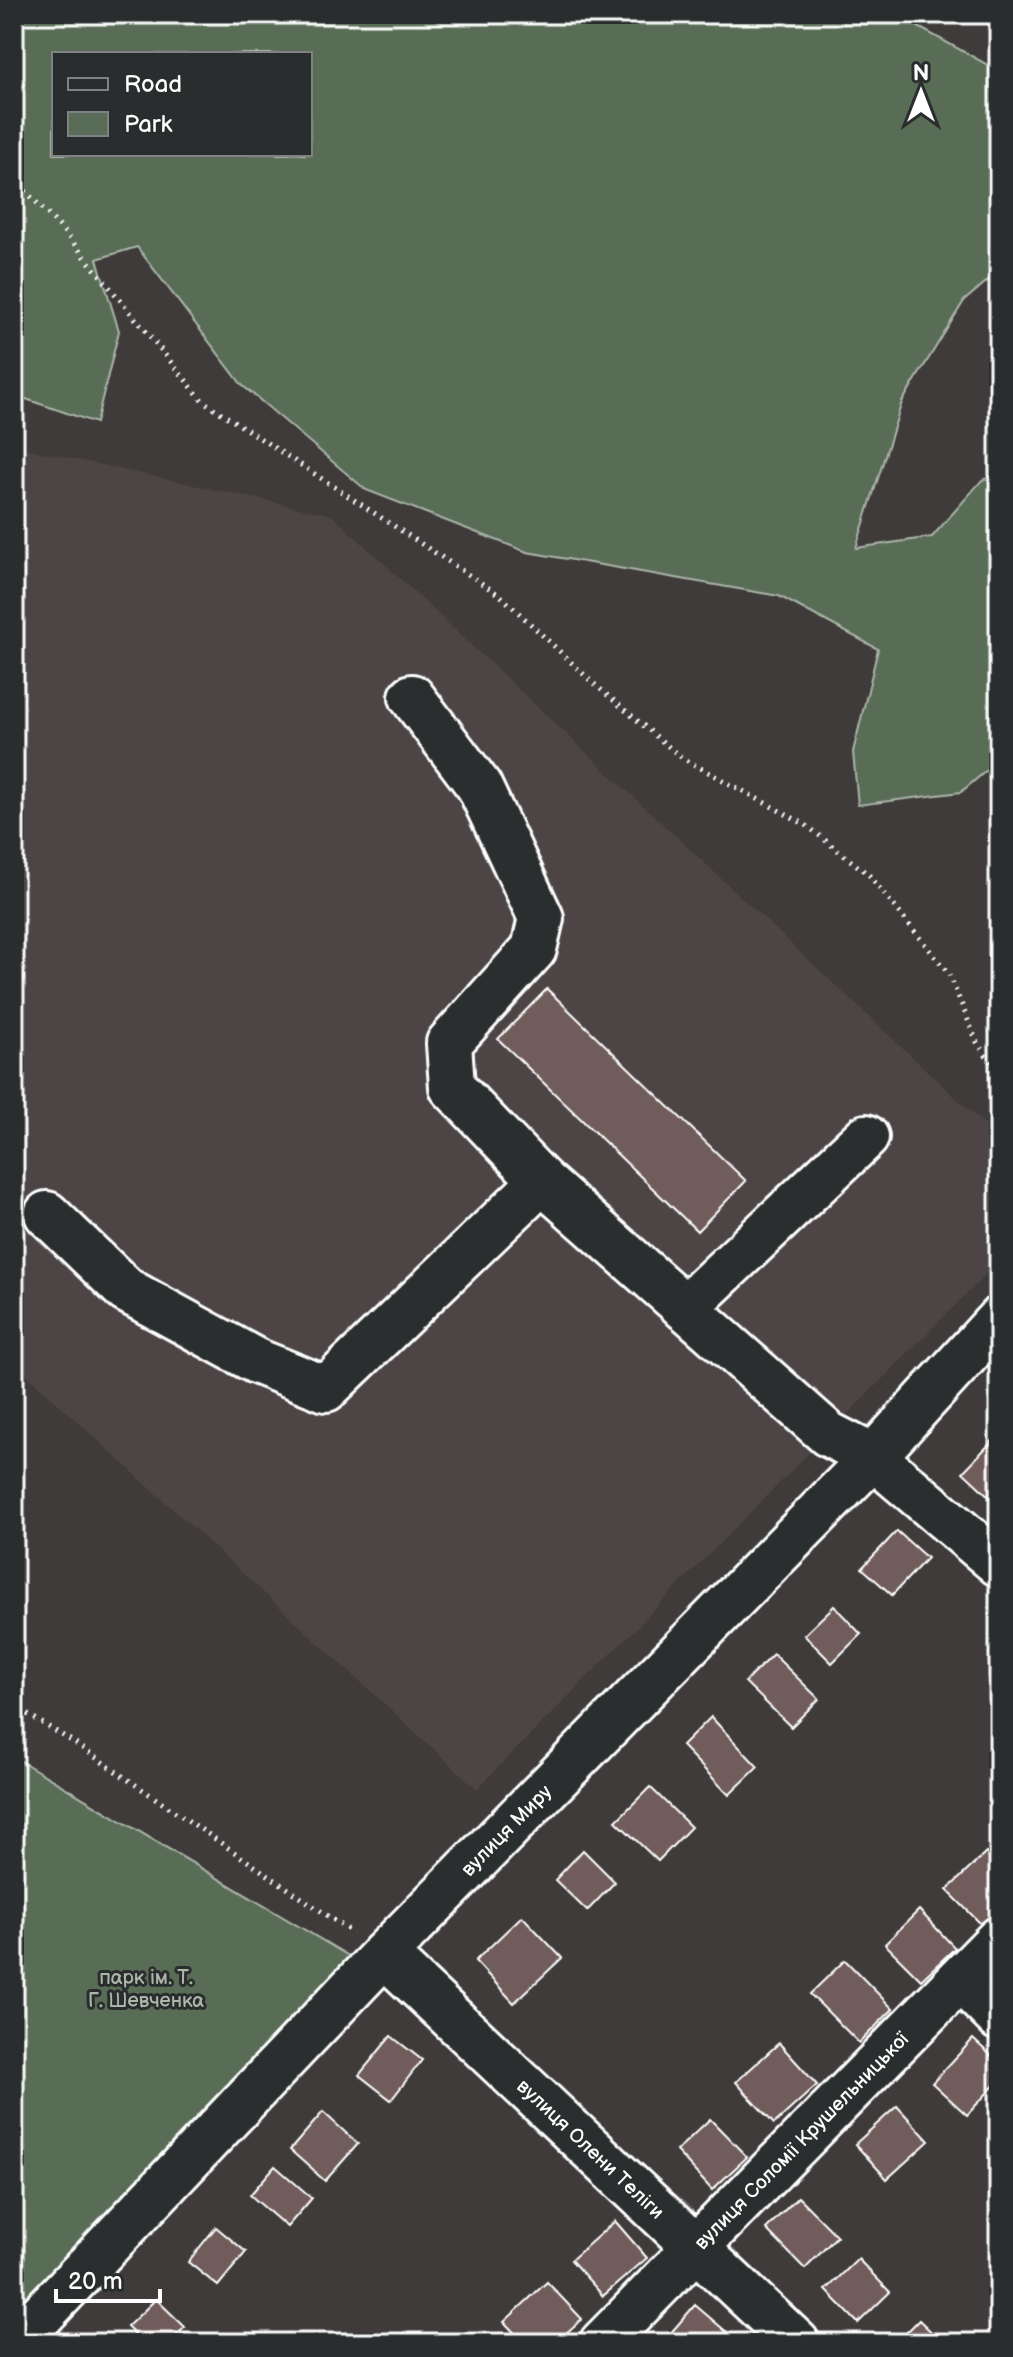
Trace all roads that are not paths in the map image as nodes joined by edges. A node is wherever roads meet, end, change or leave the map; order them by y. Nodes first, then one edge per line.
1 (412, 697) dead end
2 (866, 1137) dead end
3 (542, 1181) junction
4 (47, 1214) dead end
5 (685, 1308) junction
6 (999, 1319) edge
7 (873, 1457) junction
8 (999, 1564) edge
9 (999, 1939) edge
10 (384, 1954) junction
11 (960, 1979) junction
12 (999, 2018) edge
13 (695, 2247) junction
14 (15, 2343) edge
15 (602, 2343) edge
16 (797, 2343) edge

1 - 3 street
2 - 5 street
3 - 4 street
3 - 5 street
5 - 7 street
6 - 7 street, вулиця Миру
7 - 8 street
7 - 10 street, вулиця Миру
9 - 11 street, вулиця Соломії Крушельницької
10 - 13 street, вулиця Олени Теліги
10 - 14 street, вулиця Миру
11 - 12 street
11 - 13 street, вулиця Соломії Крушельницької
13 - 15 street, вулиця Соломії Крушельницької
13 - 16 street, вулиця Олени Теліги

